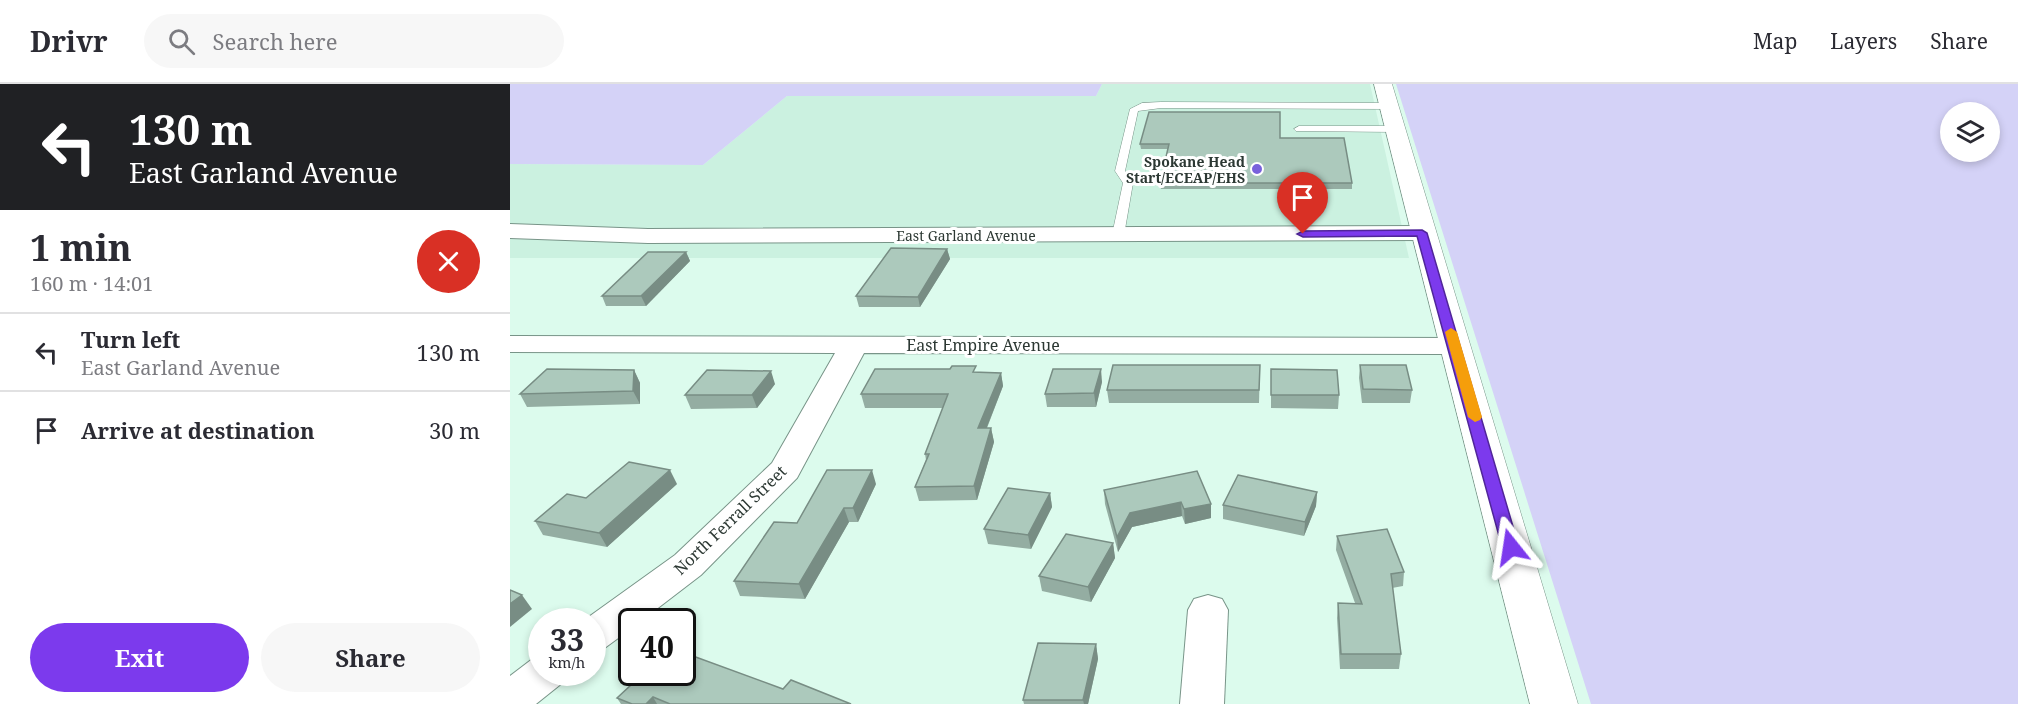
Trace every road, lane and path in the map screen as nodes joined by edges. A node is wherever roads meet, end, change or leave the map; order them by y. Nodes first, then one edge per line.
1 (1389, 106) edge
2 (1299, 129) dead end
3 (510, 231) edge
4 (1422, 233) junction
5 (1118, 235) junction
6 (510, 344) edge
7 (854, 345) junction
8 (1455, 346) junction
9 (1208, 610) dead end
10 (606, 626) edge
11 (528, 686) edge
12 (510, 700) edge
13 (1202, 704) edge
14 (1554, 704) edge

1 - 2 lane
1 - 4 street
1 - 5 lane
3 - 5 street, East Garland Avenue
4 - 5 street, East Garland Avenue
4 - 8 street
6 - 7 street, East Empire Avenue
7 - 8 street, East Empire Avenue
7 - 10 street, North Ferrall Street
8 - 14 street
9 - 13 street
11 - 12 street

